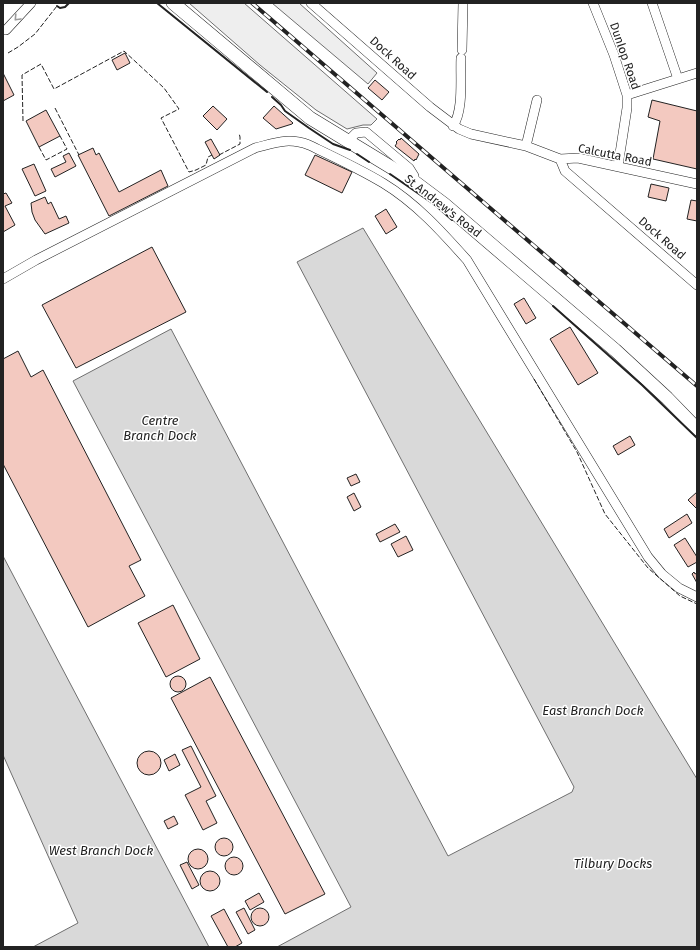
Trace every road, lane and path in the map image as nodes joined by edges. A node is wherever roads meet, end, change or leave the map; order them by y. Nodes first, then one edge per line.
1 (31, 3) edge
2 (173, 3) edge
3 (311, 3) edge
4 (464, 3) edge
5 (593, 3) edge
6 (652, 3) edge
7 (3, 30) edge
8 (697, 73) edge
9 (678, 79) junction
10 (627, 95) junction
11 (536, 100) dead end
12 (456, 127) junction
13 (526, 146) junction
14 (560, 159) junction
15 (618, 166) junction
16 (697, 184) edge
17 (3, 279) edge
18 (697, 285) edge
19 (697, 429) edge
20 (697, 597) edge

1 -> 7 street
2 - 19 highway, St Andrew's Road
3 - 12 street, Dock Road
4 - 12 street
5 - 10 street, Dunlop Road
6 - 9 street
8 - 9 street
9 - 10 street
10 - 15 street, Dunlop Road
11 - 13 street
12 - 13 street, Calcutta Road
13 - 14 street, Calcutta Road
14 - 15 street, Calcutta Road
14 - 18 street, Dock Road
15 - 16 street, Calcutta Road
17 - 20 street

